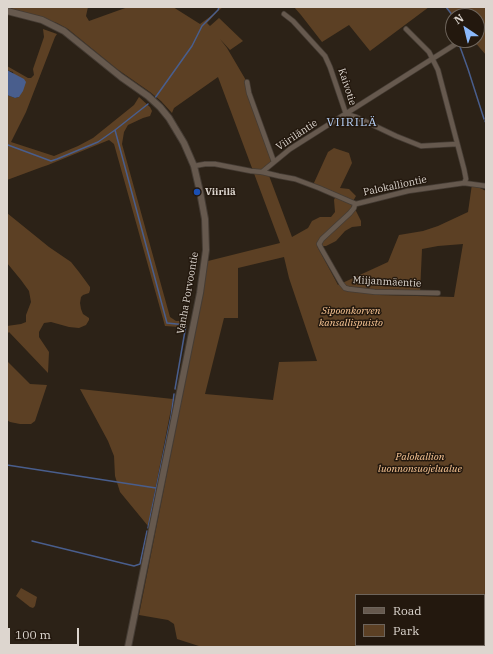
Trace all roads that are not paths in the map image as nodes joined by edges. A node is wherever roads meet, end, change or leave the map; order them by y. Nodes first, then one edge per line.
1 (7, 11) edge
2 (284, 14) dead end
3 (406, 29) dead end
4 (449, 48) edge
5 (432, 58) junction
6 (247, 82) dead end
7 (346, 114) junction
8 (458, 144) junction
9 (274, 162) junction
10 (194, 166) junction
11 (262, 172) junction
12 (464, 183) junction
13 (486, 186) edge
14 (355, 204) junction
15 (438, 293) dead end
16 (128, 647) edge

1 - 10 street, Vanha Porvoontie
2 - 7 street, Kaivotie
3 - 5 street
4 - 5 street, Viiriläntie
5 - 7 street, Viiriläntie
5 - 8 street
6 - 9 street
7 - 8 street, Kaivotie
7 - 9 street, Viiriläntie
8 - 12 street
9 - 11 street, Viiriläntie
10 - 11 street
10 - 16 street, Vanha Porvoontie
11 - 14 street, Palokalliontie
12 - 13 street, Palokalliontie
12 - 14 street, Palokalliontie
14 - 15 street, Miijanmäentie

